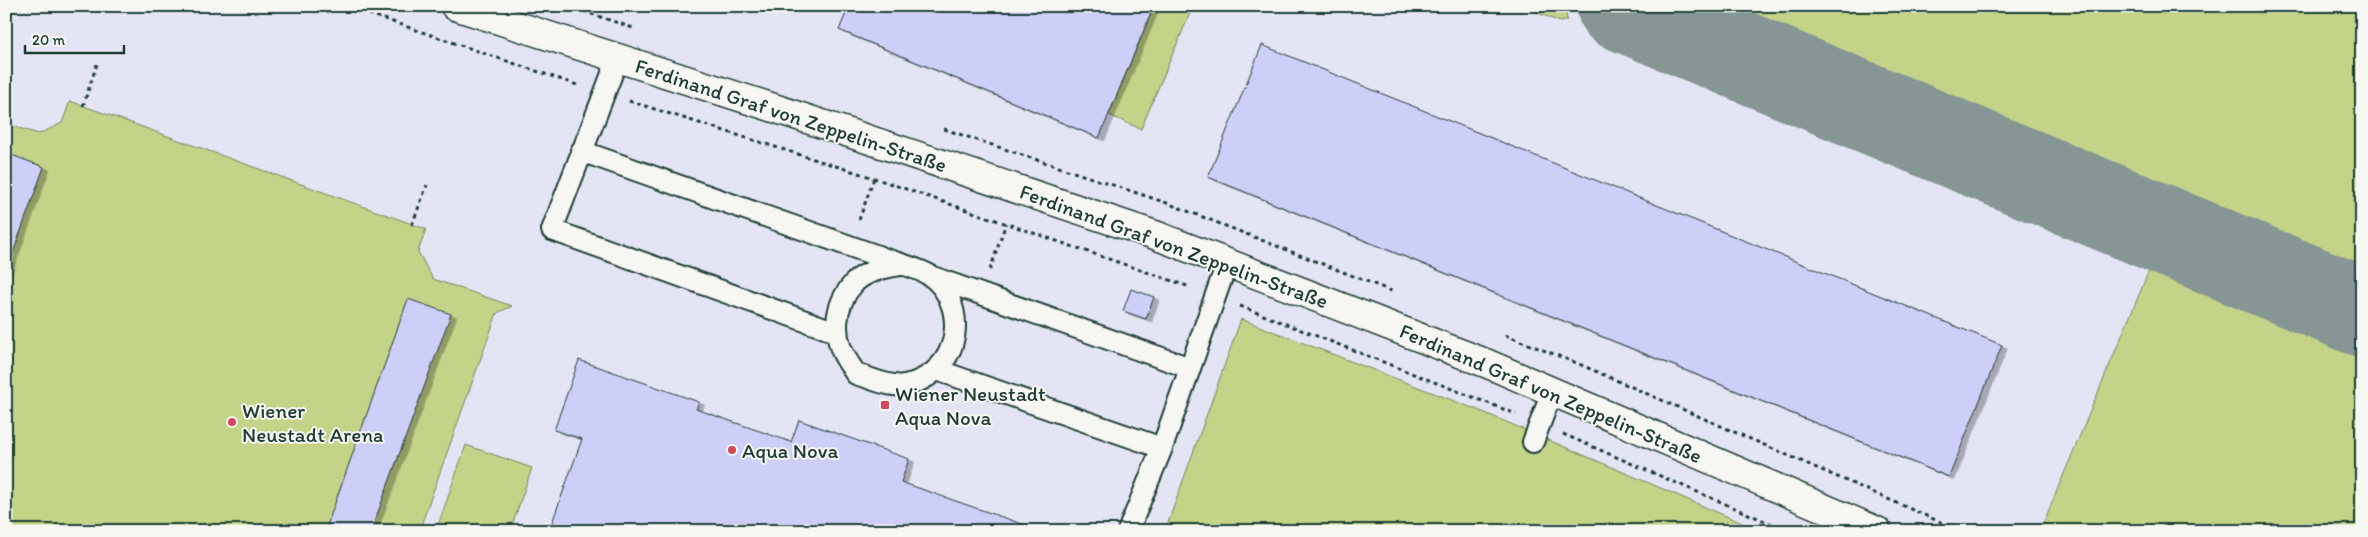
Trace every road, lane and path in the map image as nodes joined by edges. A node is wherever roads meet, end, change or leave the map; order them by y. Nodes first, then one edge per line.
1 (346, 6) edge
2 (455, 6) edge
3 (618, 58) junction
4 (97, 64) dead end
5 (604, 94) junction
6 (83, 106) dead end
7 (581, 151) junction
8 (874, 178) junction
9 (427, 185) dead end
10 (1006, 223) junction
11 (412, 225) dead end
12 (850, 247) junction
13 (1227, 263) junction
14 (900, 265) junction
15 (930, 275) junction
16 (982, 294) junction
17 (1215, 296) junction
18 (836, 332) junction
19 (1190, 368) junction
20 (937, 370) junction
21 (1552, 392) junction
22 (1536, 433) junction
23 (1162, 448) junction
24 (1128, 531) edge
25 (1788, 531) edge
26 (1877, 531) edge

1 - 5 path
2 - 3 street, Ferdinand Graf von Zeppelin-Straße
3 - 5 lane
3 - 13 street, Ferdinand Graf von Zeppelin-Straße
4 - 6 path
5 - 7 lane
5 - 8 path
7 - 12 lane
7 - 18 lane
8 - 10 path
8 - 12 path
9 - 11 path
10 - 16 path
10 - 17 path
12 - 14 lane
13 - 17 lane
13 - 21 street, Ferdinand Graf von Zeppelin-Straße
14 - 15 lane
14 - 18 lane
15 - 16 lane
15 - 20 lane
16 - 19 lane
17 - 19 lane
17 - 22 path
18 - 20 lane
19 - 23 lane
20 - 23 lane
21 - 22 lane
21 - 26 street, Ferdinand Graf von Zeppelin-Straße
22 - 25 path
23 - 24 lane

